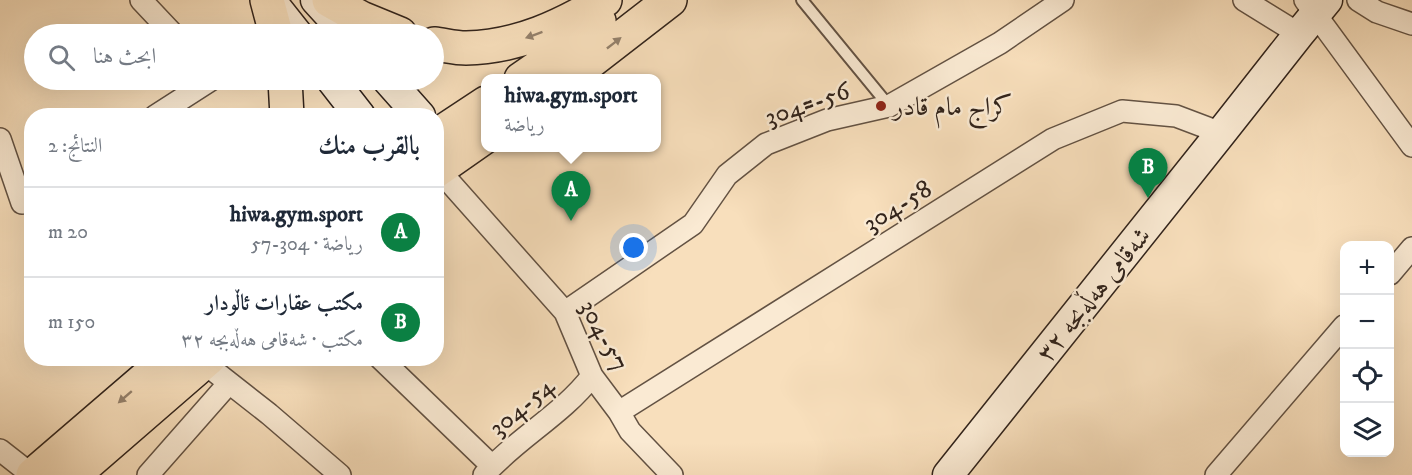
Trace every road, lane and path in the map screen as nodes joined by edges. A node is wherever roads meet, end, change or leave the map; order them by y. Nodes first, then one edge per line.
1 (141, 0) edge
2 (269, 0) edge
3 (316, 0) edge
4 (329, 0) edge
5 (605, 0) edge
6 (627, 0) edge
7 (670, 0) edge
8 (802, 0) edge
9 (1063, 0) edge
10 (1244, 0) edge
11 (1358, 0) edge
12 (1311, 12) edge
13 (164, 24) edge
14 (274, 24) edge
15 (289, 24) edge
16 (338, 24) edge
17 (376, 24) edge
18 (1412, 24) edge
19 (444, 45) edge
20 (527, 74) edge
21 (573, 74) edge
22 (195, 90) edge
23 (286, 90) edge
24 (340, 90) edge
25 (397, 90) edge
26 (481, 106) edge
27 (889, 106) junction
28 (167, 108) edge
29 (287, 108) edge
30 (354, 108) edge
31 (413, 108) edge
32 (444, 124) edge
33 (1221, 133) junction
34 (0, 139) edge
35 (481, 139) edge
36 (1412, 146) edge
37 (444, 165) edge
38 (444, 178) edge
39 (0, 185) edge
40 (24, 195) edge
41 (24, 201) edge
42 (1412, 248) edge
43 (1394, 268) edge
44 (565, 312) junction
45 (1340, 331) edge
46 (160, 366) edge
47 (388, 366) edge
48 (214, 368) edge
49 (591, 376) junction
50 (619, 412) junction
51 (0, 450) edge
52 (488, 470) edge
53 (32, 475) edge
54 (74, 475) edge
55 (148, 475) edge
56 (340, 475) edge
57 (672, 475) edge
58 (948, 475) edge
59 (1216, 475) edge

1 - 13 street
2 - 14 main road
2 - 15 street
3 - 16 street
4 - 17 main road
5 -> 19 main road
6 - 20 main road
21 -> 7 main road
8 - 27 lane
9 - 27 street, 304=-56
10 - 12 street
11 - 18 street
12 - 33 street, شەقامی هەڵەبجە ٣٢
12 - 36 street
22 - 28 street
23 - 29 main road
24 - 30 street
25 - 31 street
26 - 32 main road
27 - 44 street, 304=-56
33 - 50 street, 304-58
33 - 58 street, شەقامی هەڵەبجە ٣٢
34 - 40 street
35 - 37 main road
38 - 44 street, 304-57
39 - 41 street
42 - 43 street
44 - 49 street, 304-57
45 - 59 street
46 -> 53 main road
47 - 52 street
48 - 54 main road
48 - 55 street
48 - 56 street
49 - 50 street, 304-57
49 - 52 street, 304-54
50 - 57 street, 304-57
51 - 53 street

